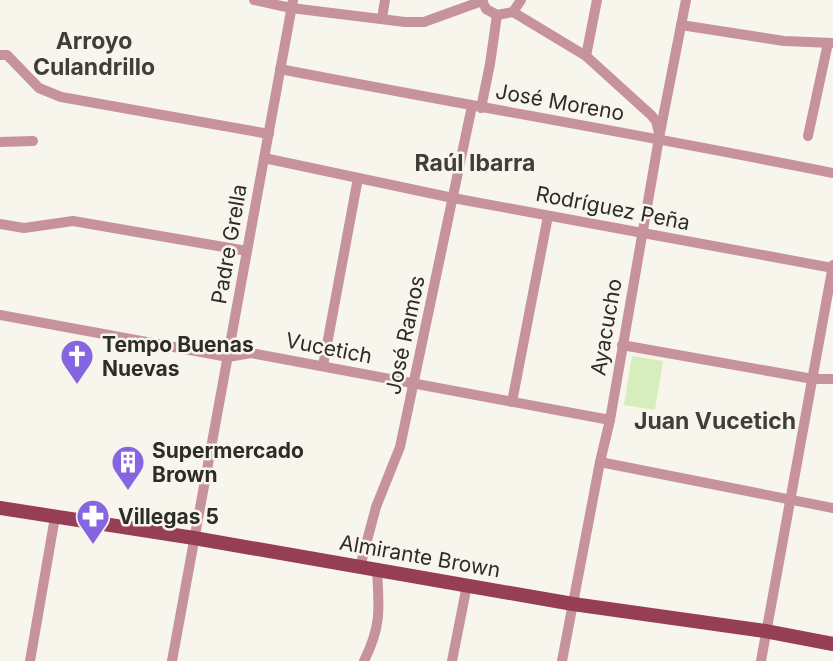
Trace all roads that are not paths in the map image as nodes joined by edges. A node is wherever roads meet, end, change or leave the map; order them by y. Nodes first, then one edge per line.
1 (254, 0) edge
2 (385, 0) edge
3 (482, 0) edge
4 (521, 0) edge
5 (597, 0) edge
6 (686, 0) edge
7 (292, 4) edge
8 (513, 12) junction
9 (497, 15) junction
10 (382, 18) junction
11 (681, 25) junction
12 (831, 43) edge
13 (0, 55) edge
14 (586, 56) junction
15 (280, 69) junction
16 (476, 107) junction
17 (268, 134) junction
18 (808, 136) dead end
19 (659, 138) junction
20 (33, 141) dead end
21 (0, 142) edge
22 (264, 158) junction
23 (833, 173) edge
24 (358, 178) junction
25 (453, 198) junction
26 (548, 216) junction
27 (0, 224) edge
28 (643, 234) junction
29 (247, 251) junction
30 (833, 267) edge
31 (0, 315) edge
32 (622, 345) junction
33 (228, 358) junction
34 (323, 366) junction
35 (813, 379) junction
36 (833, 379) edge
37 (414, 383) junction
38 (512, 402) junction
39 (610, 420) junction
40 (600, 462) junction
41 (789, 499) junction
42 (0, 508) edge
43 (833, 508) edge
44 (55, 517) junction
45 (194, 538) junction
46 (360, 567) junction
47 (377, 570) junction
48 (467, 585) junction
49 (573, 604) junction
50 (765, 631) junction
51 (833, 644) edge
52 (30, 661) edge
53 (172, 661) edge
54 (365, 661) edge
55 (452, 661) edge
56 (562, 661) edge
57 (761, 661) edge

1 - 7 street
2 - 10 street
3 - 9 street
3 - 10 street
4 - 8 street
5 - 14 street
6 - 11 street, Ayacucho
7 - 10 street
7 - 15 street, Padre Grella
8 - 9 street
8 - 14 street
9 - 16 street, José Ramos
11 - 12 street
11 - 19 street, Ayacucho
12 - 18 street
13 - 17 street
14 - 19 street
15 - 16 street, José Moreno
15 - 17 street, Padre Grella
16 - 19 street, José Moreno
16 - 25 street, José Ramos
17 - 22 street, Padre Grella
19 - 23 street, José Moreno
19 - 28 street, Ayacucho
20 - 21 street
22 - 24 street, Rodríguez Peña
22 - 29 street, Padre Grella
24 - 25 street, Rodríguez Peña
24 - 34 street
25 - 26 street, Rodríguez Peña
25 - 37 street, José Ramos
26 - 28 street, Rodríguez Peña
26 - 38 street
27 - 29 street
28 - 30 street, Rodríguez Peña
28 - 32 street, Ayacucho
29 - 33 street, Padre Grella
30 - 35 street
31 - 33 street, Vucetich
32 - 35 street
32 - 39 street, Ayacucho
33 - 34 street, Vucetich
33 - 45 street, Padre Grella
34 - 37 street, Vucetich
35 - 36 street
35 - 41 street
37 - 38 street, Vucetich
37 - 46 street, José Ramos
38 - 39 street, Vucetich
39 - 40 street, Ayacucho
40 - 41 street
40 - 49 street, Ayacucho
41 - 43 street
41 - 50 street
42 - 44 main road, Almirante Brown
44 - 45 main road, Almirante Brown
44 - 52 street
45 - 46 main road, Almirante Brown
45 - 53 street, Padre Grella
46 - 47 main road, Almirante Brown
47 - 48 main road, Almirante Brown
47 - 54 street
48 - 49 main road, Almirante Brown
48 - 55 street
49 - 50 main road, Almirante Brown
49 - 56 street, Ayacucho
50 - 51 main road, Almirante Brown
50 - 57 street

